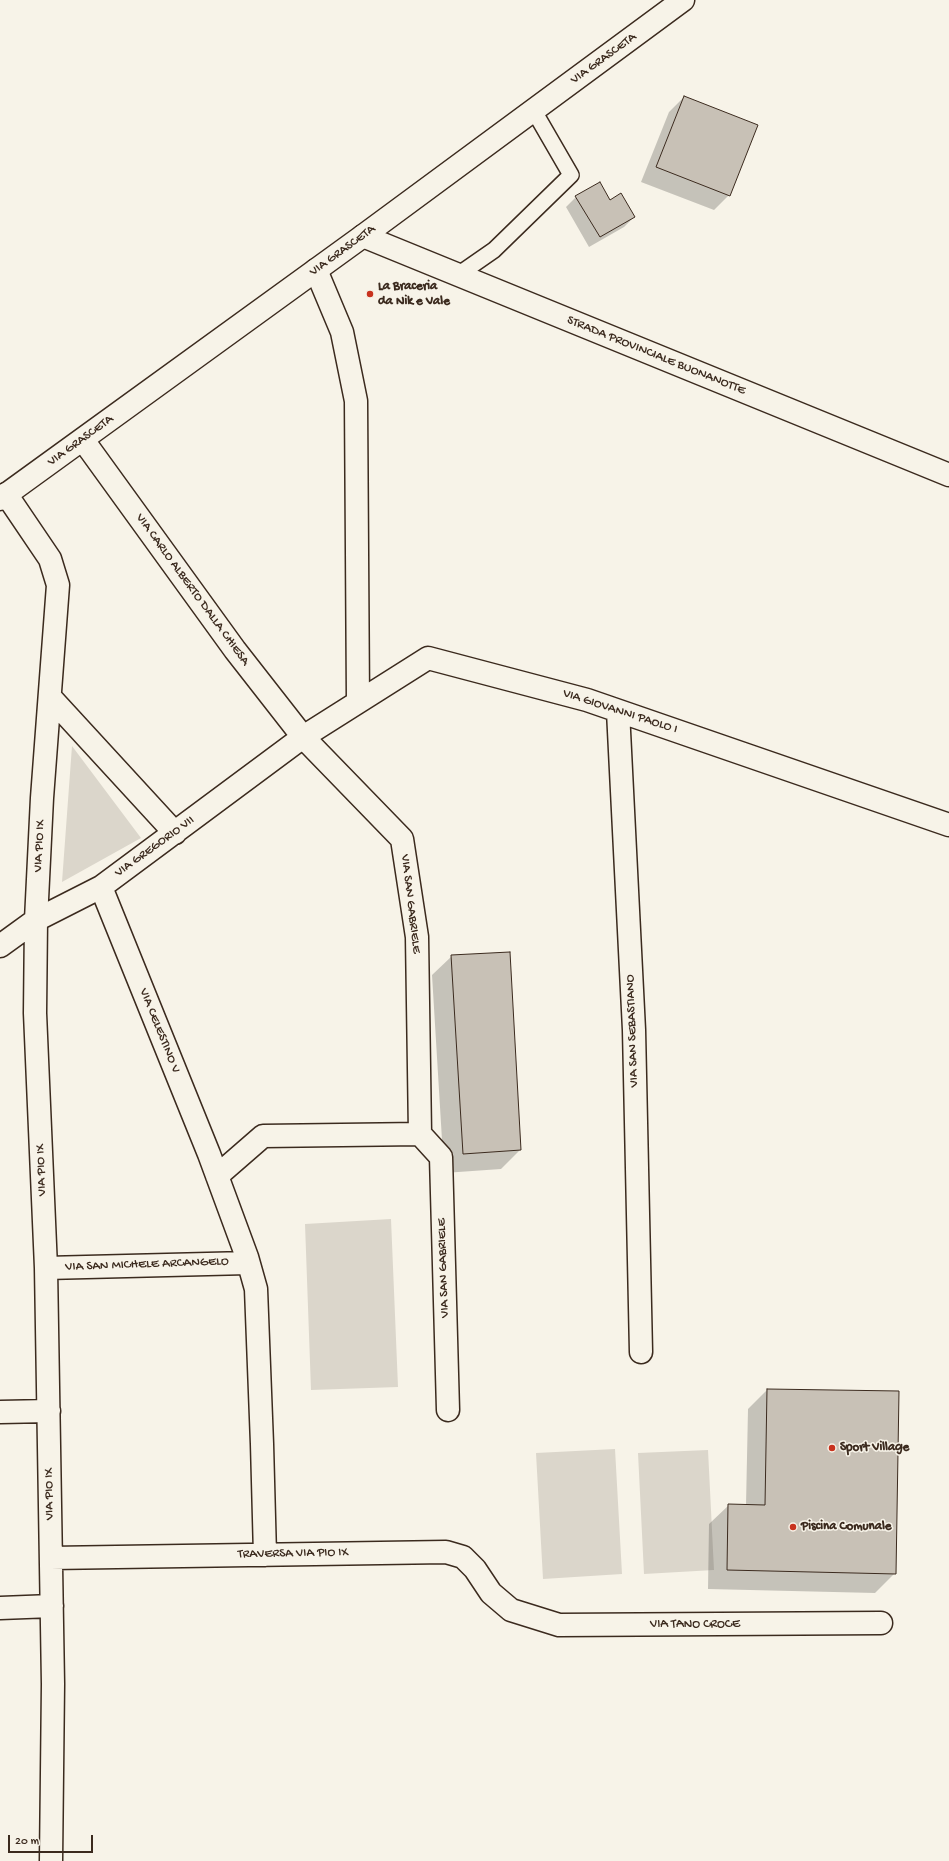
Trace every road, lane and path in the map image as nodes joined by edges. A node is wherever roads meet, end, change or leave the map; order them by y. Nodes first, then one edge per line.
1 (684, 0) edge
2 (534, 110) junction
3 (362, 236) junction
4 (316, 270) junction
5 (458, 275) junction
6 (83, 440) junction
7 (949, 475) edge
8 (3, 496) edge
9 (50, 697) junction
10 (358, 702) junction
11 (618, 710) junction
12 (303, 737) junction
13 (949, 825) edge
14 (175, 833) junction
15 (101, 887) junction
16 (36, 920) junction
17 (0, 946) edge
18 (420, 1134) junction
19 (218, 1176) junction
20 (248, 1263) junction
21 (46, 1268) junction
22 (641, 1352) dead end
23 (448, 1410) dead end
24 (49, 1411) junction
25 (0, 1412) edge
26 (265, 1555) junction
27 (51, 1558) junction
28 (52, 1606) junction
29 (0, 1608) edge
30 (511, 1610) joint
31 (881, 1623) dead end
32 (51, 1861) edge

1 - 2 street, VIA GRASCETA
2 - 3 street, VIA GRASCETA
2 - 5 lane
3 - 4 street, VIA GRASCETA
3 - 5 street, STRADA PROVINCIALE BUONANOTTE
4 - 6 street, VIA GRASCETA
4 - 10 street
5 - 7 street, STRADA PROVINCIALE BUONANOTTE
6 - 8 street, VIA GRASCETA
6 - 12 street, VIA CARLO ALBERTO DALLA CHIESA
8 - 9 street, VIA PIO IX
9 - 14 street
9 - 16 street, VIA PIO IX
10 - 11 street, VIA GIOVANNI PAOLO I
10 - 12 street, VIA GIOVANNI PAOLO I
11 - 13 street, VIA GIOVANNI PAOLO I
11 - 22 street, VIA SAN SEBASTIANO
12 - 14 street, VIA GREGORIO VII
12 - 18 street, VIA SAN GABRIELE
14 - 15 street, VIA GREGORIO VII
15 - 16 street, VIA GREGORIO VII
15 - 19 street, VIA CELESTINO V
16 - 17 street, VIA GREGORIO VII
16 - 21 street, VIA PIO IX
18 - 19 street
18 - 23 street, VIA SAN GABRIELE
19 - 20 street, VIA CELESTINO V
20 - 21 street, VIA SAN MICHELE ARCANGELO
20 - 26 street, VIA CELESTINO V
21 - 24 street, VIA PIO IX
24 - 25 street
24 - 27 street, VIA PIO IX
26 - 27 street, TRAVERSA VIA PIO IX
26 - 30 street, TRAVERSA VIA PIO IX
27 - 28 street, VIA PIO IX
28 - 29 street
28 - 32 street, VIA PIO IX
30 - 31 street, VIA TANO CROCE

